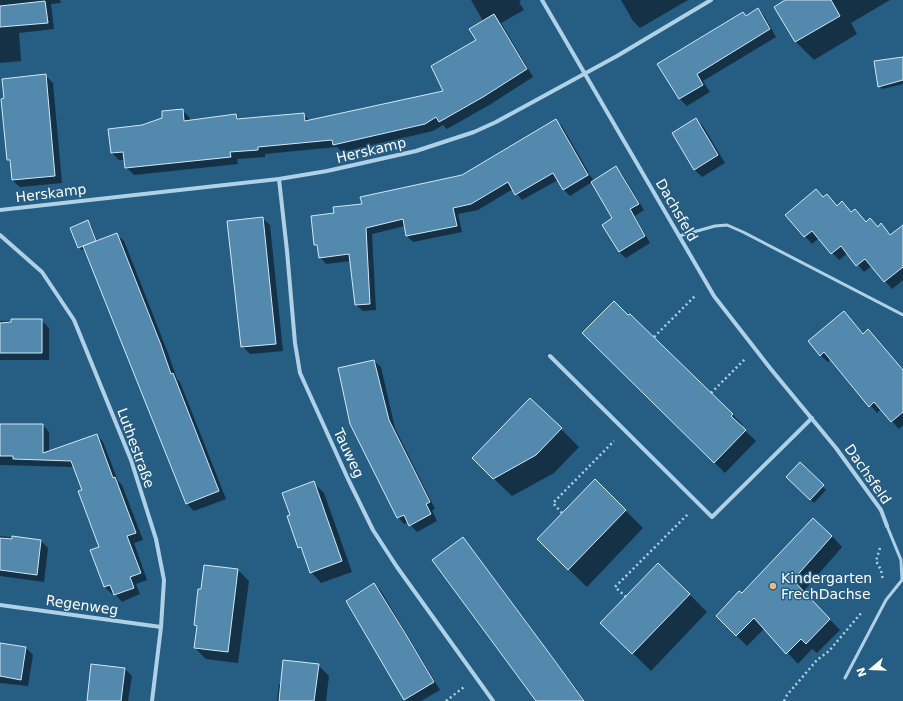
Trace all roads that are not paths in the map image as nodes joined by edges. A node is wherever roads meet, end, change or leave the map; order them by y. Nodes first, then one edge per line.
1 (542, 0) edge
2 (711, 0) edge
3 (585, 74) junction
4 (279, 179) junction
5 (0, 210) edge
6 (0, 235) edge
7 (679, 236) junction
8 (903, 315) edge
9 (550, 356) dead end
10 (812, 418) junction
11 (887, 526) joint
12 (0, 605) edge
13 (161, 627) junction
14 (845, 678) dead end
15 (152, 701) edge
16 (492, 701) edge

1 - 3 street, Dachsfeld
2 - 3 street, Herskamp
3 - 4 street, Herskamp
3 - 7 street, Dachsfeld
4 - 5 street, Herskamp
4 - 16 street, Tauweg
6 - 13 street, Luthestraße
7 - 8 lane
7 - 10 street, Dachsfeld
9 - 10 street
10 - 11 street, Dachsfeld
11 - 14 lane
12 - 13 street, Regenweg
13 - 15 street, Luthestraße

